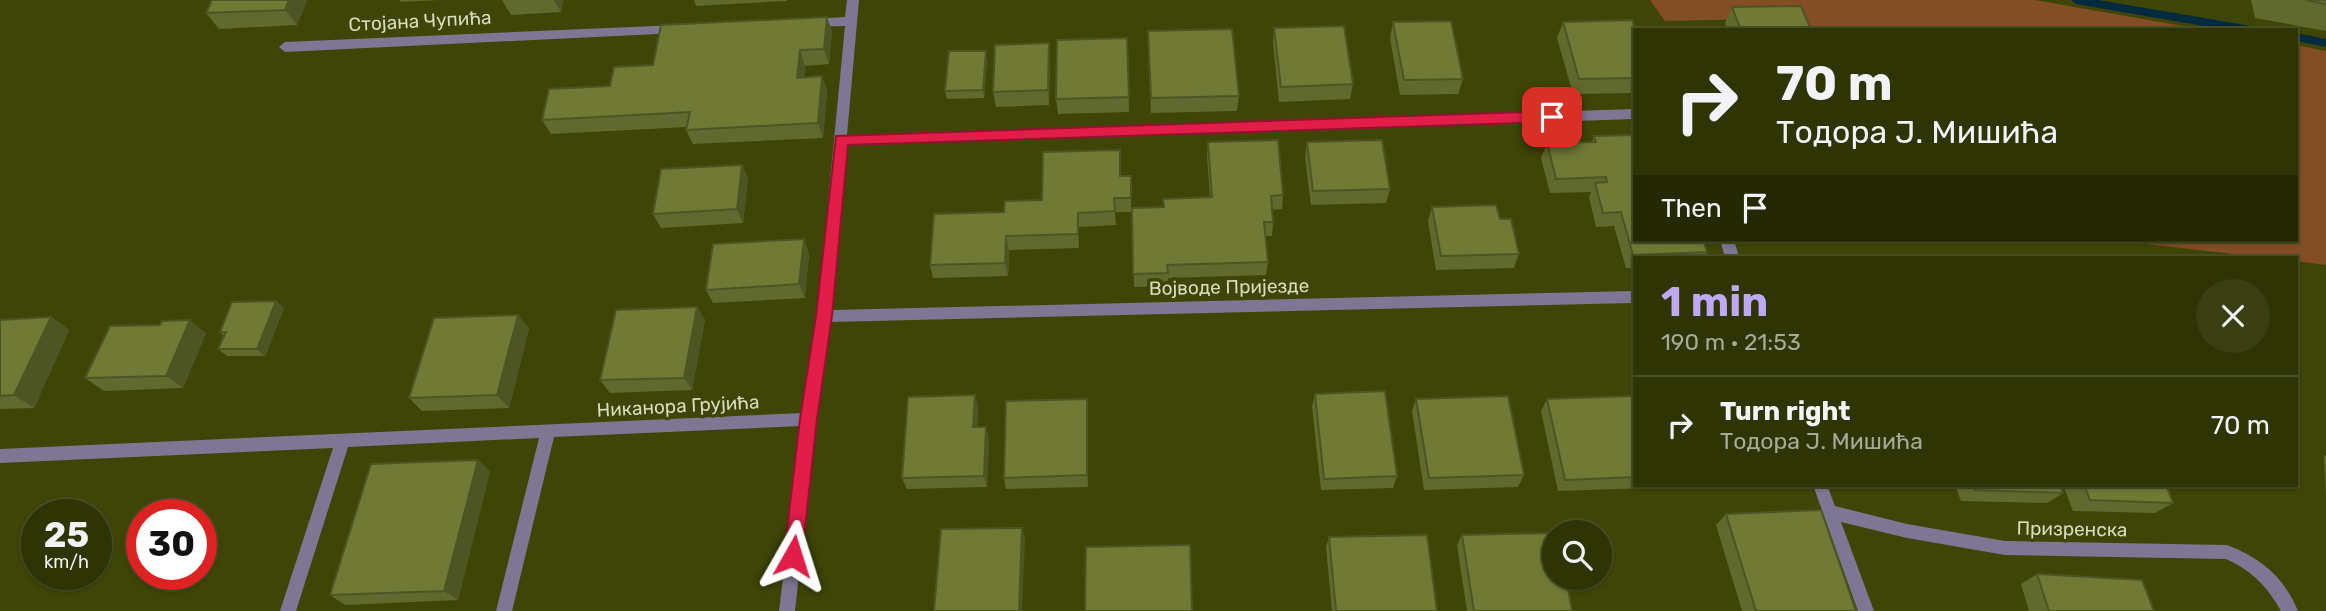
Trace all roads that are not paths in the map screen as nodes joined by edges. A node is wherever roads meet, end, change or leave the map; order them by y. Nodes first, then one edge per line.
1 (853, 0) edge
2 (851, 21) junction
3 (796, 23) edge
4 (685, 28) edge
5 (285, 47) dead end
6 (1633, 114) edge
7 (841, 140) junction
8 (1633, 297) edge
9 (824, 316) junction
10 (809, 419) junction
11 (548, 431) junction
12 (342, 442) junction
13 (0, 456) edge
14 (1821, 487) edge
15 (1831, 512) junction
16 (288, 611) edge
17 (505, 611) edge
18 (787, 611) edge
19 (1866, 611) edge
20 (2290, 611) edge

1 - 2 street
2 - 3 street
2 - 7 street
4 - 5 street, Стојана Чупића
6 - 7 street
7 - 9 street
8 - 9 street, Војводе Пријезде
9 - 10 street
10 - 11 street, Никанора Грујића
10 - 18 street
11 - 12 street, Никанора Грујића
11 - 17 street
12 - 13 street, Никанора Грујића
12 - 16 street
14 - 15 street
15 - 19 street
15 - 20 street, Призренска

